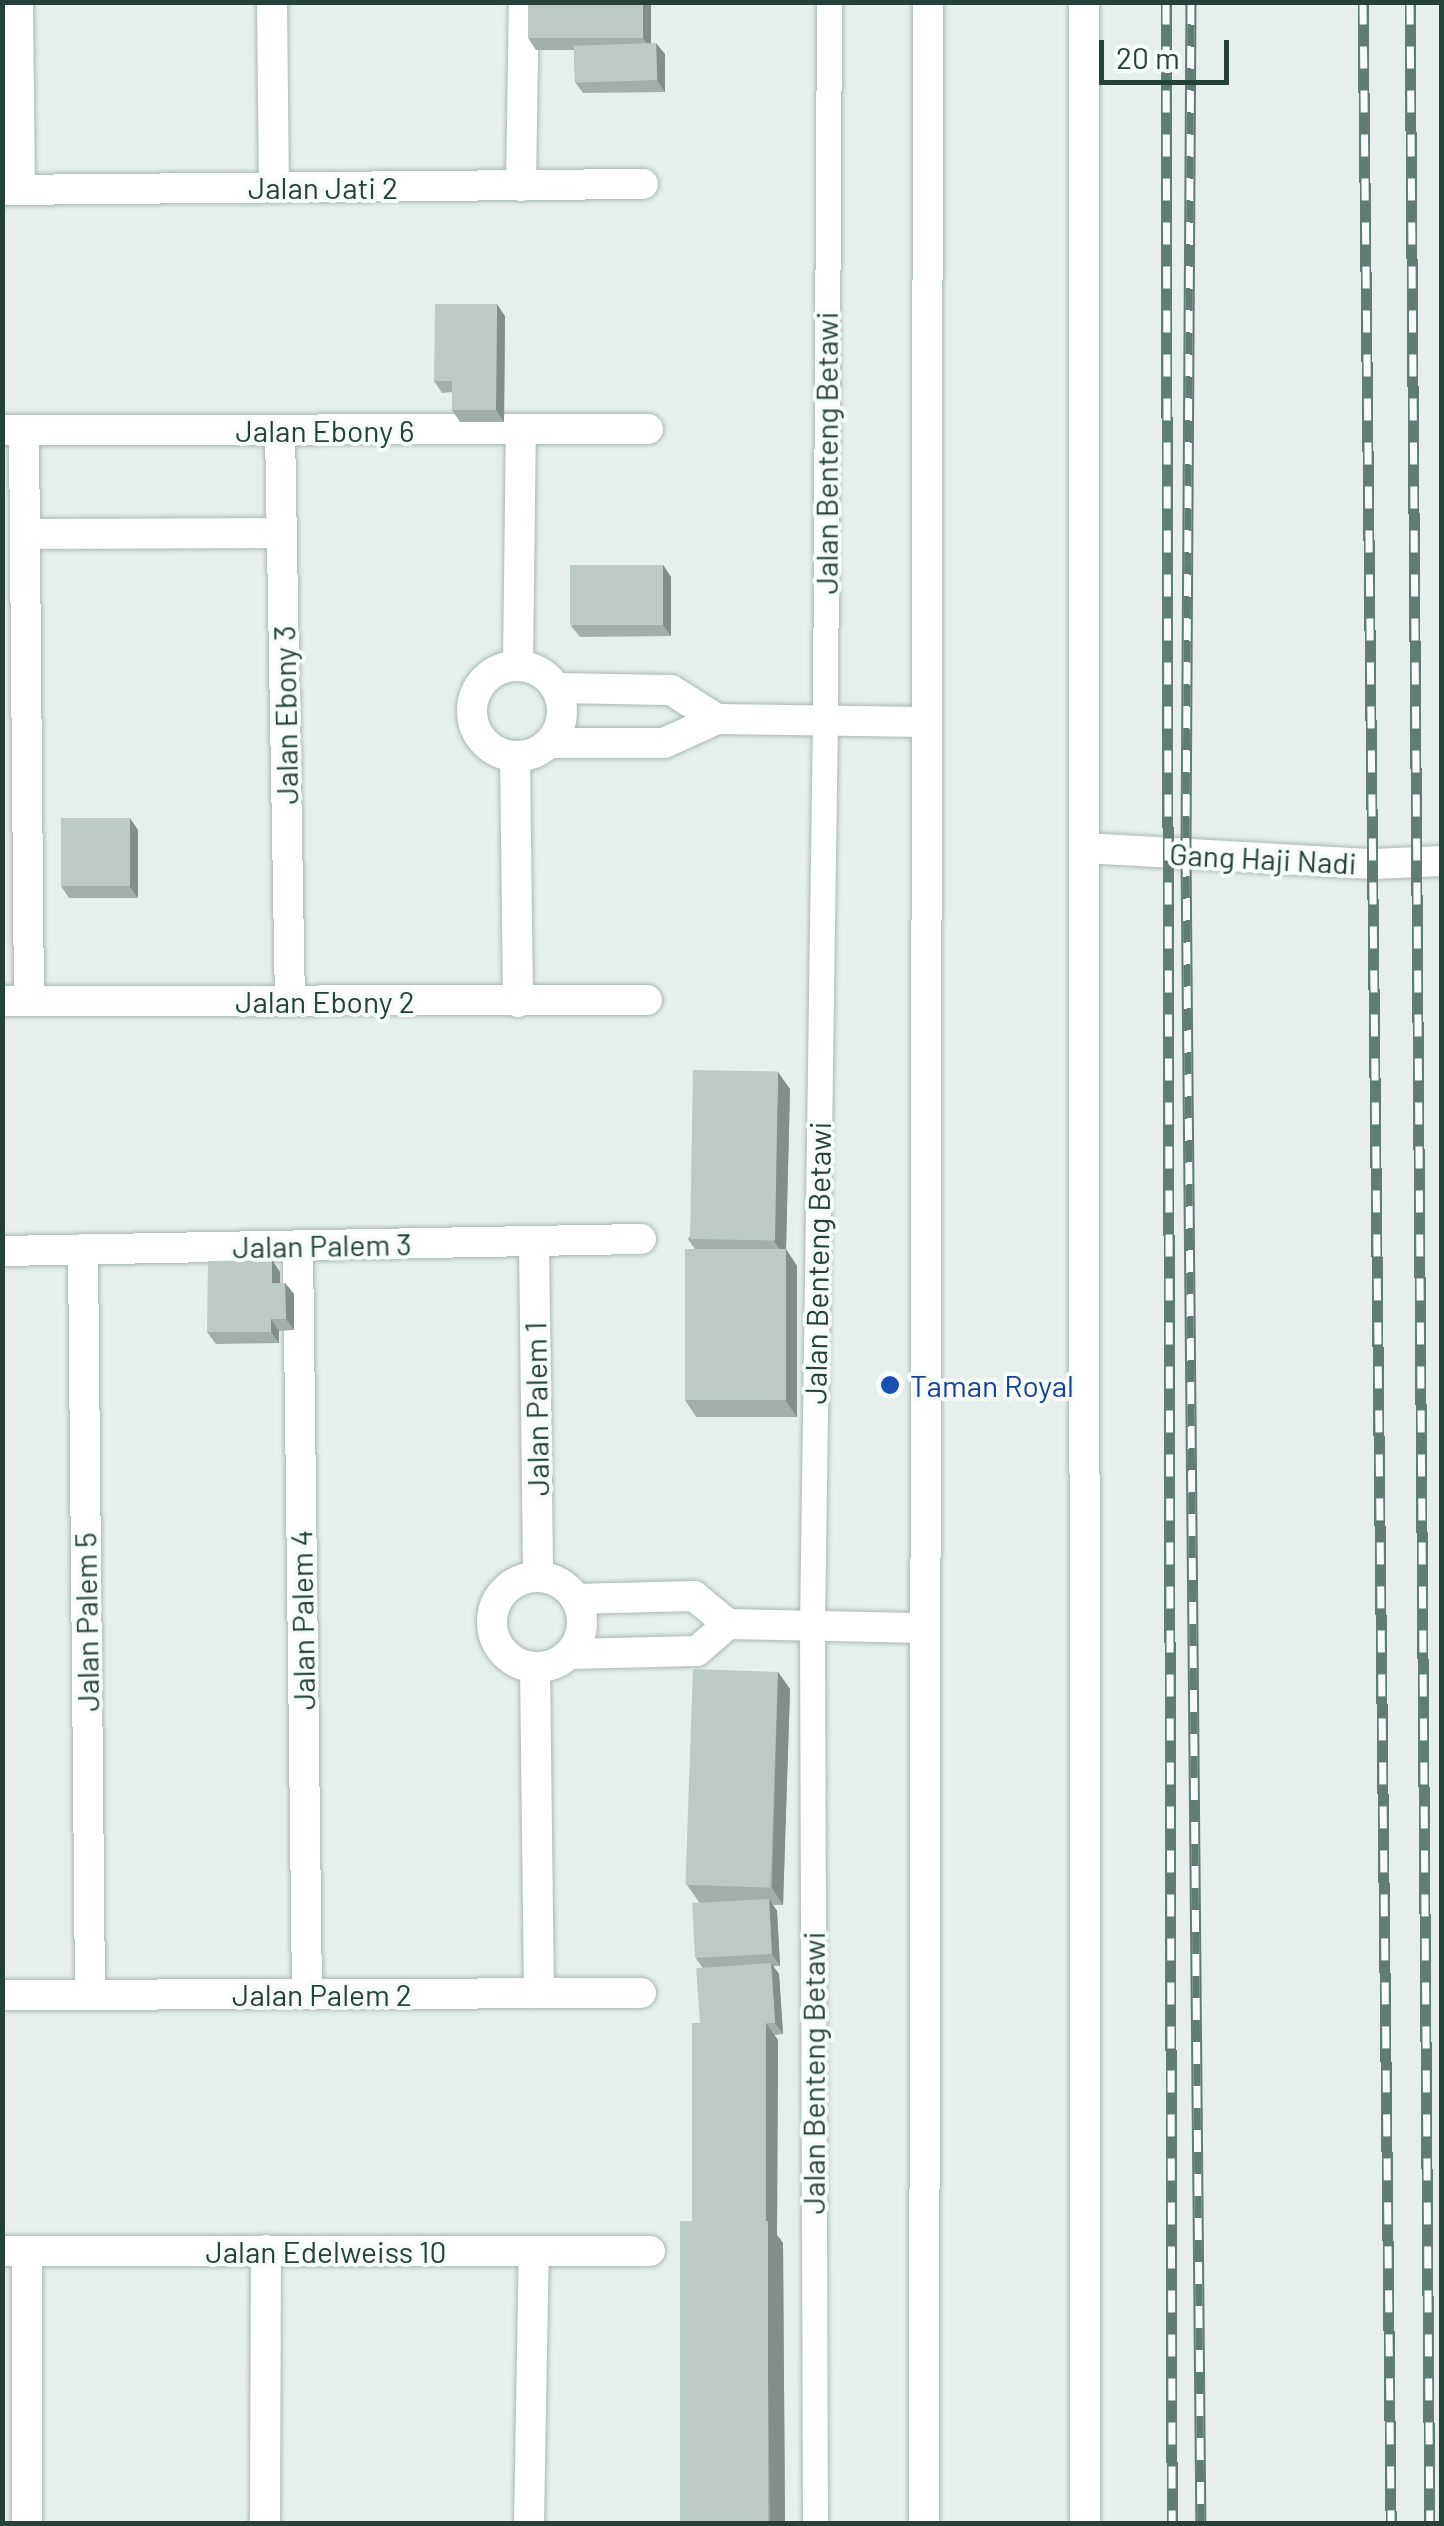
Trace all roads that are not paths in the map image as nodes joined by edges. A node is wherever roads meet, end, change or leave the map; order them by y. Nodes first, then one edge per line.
1 (18, 2) edge
2 (272, 2) edge
3 (524, 2) edge
4 (828, 2) edge
5 (928, 2) edge
6 (1084, 2) edge
7 (642, 184) dead end
8 (521, 186) junction
9 (274, 188) junction
10 (11, 190) edge
11 (14, 430) edge
12 (280, 430) junction
13 (648, 430) dead end
14 (520, 431) junction
15 (282, 533) junction
16 (26, 534) junction
17 (518, 665) junction
18 (556, 688) junction
19 (717, 718) junction
20 (825, 720) junction
21 (927, 722) junction
22 (550, 743) junction
23 (514, 756) junction
24 (1084, 848) junction
25 (1442, 862) edge
26 (648, 1000) dead end
27 (16, 1001) edge
28 (290, 1001) junction
29 (518, 1002) junction
30 (641, 1239) dead end
31 (534, 1240) junction
32 (298, 1246) junction
33 (83, 1249) junction
34 (2, 1251) edge
35 (538, 1576) junction
36 (576, 1599) junction
37 (728, 1624) junction
38 (812, 1626) junction
39 (925, 1628) junction
40 (570, 1654) junction
41 (535, 1668) junction
42 (641, 1993) dead end
43 (307, 1994) junction
44 (538, 1994) junction
45 (90, 1995) junction
46 (2, 1996) edge
47 (266, 2250) junction
48 (15, 2251) edge
49 (534, 2251) junction
50 (650, 2251) dead end
51 (27, 2524) edge
52 (264, 2524) edge
53 (530, 2524) edge
54 (815, 2524) edge
55 (924, 2524) edge
56 (1085, 2524) edge

1 - 10 street
2 - 9 street
3 - 8 street
4 - 20 lane, Jalan Benteng Betawi
5 - 21 street
6 - 24 street
7 - 8 street, Jalan Jati 2
8 - 9 street, Jalan Jati 2
9 - 10 street, Jalan Jati 2
11 - 12 street, Jalan Ebony 6
11 - 16 street
12 - 14 street, Jalan Ebony 6
12 - 15 street, Jalan Ebony 3
13 - 14 street, Jalan Ebony 6
14 - 17 street
15 - 16 street
15 - 28 street, Jalan Ebony 3
16 - 27 street
17 - 18 street
17 - 23 street
18 - 19 street
18 - 22 street
19 - 20 street
19 - 22 street
20 - 21 street
20 - 38 lane, Jalan Benteng Betawi
21 - 39 street
22 - 23 street
23 - 29 street
24 - 25 street, Gang Haji Nadi
24 - 56 street
26 - 29 street, Jalan Ebony 2
27 - 28 street, Jalan Ebony 2
28 - 29 street, Jalan Ebony 2
30 - 31 street, Jalan Palem 3
31 - 32 street, Jalan Palem 3
31 - 35 street, Jalan Palem 1
32 - 33 street, Jalan Palem 3
32 - 43 street, Jalan Palem 4
33 - 34 street, Jalan Palem 3
33 - 45 street, Jalan Palem 5
35 - 36 street
35 - 41 street
36 - 37 street
36 - 40 street
37 - 38 street
37 - 40 street
38 - 39 street
38 - 54 lane, Jalan Benteng Betawi
39 - 55 street
40 - 41 street
41 - 44 street
42 - 44 street, Jalan Palem 2
43 - 44 street, Jalan Palem 2
43 - 45 street, Jalan Palem 2
45 - 46 street, Jalan Palem 2
47 - 48 street, Jalan Edelweiss 10
47 - 49 street, Jalan Edelweiss 10
47 - 52 street
48 - 51 street
49 - 50 street, Jalan Edelweiss 10
49 - 53 street

